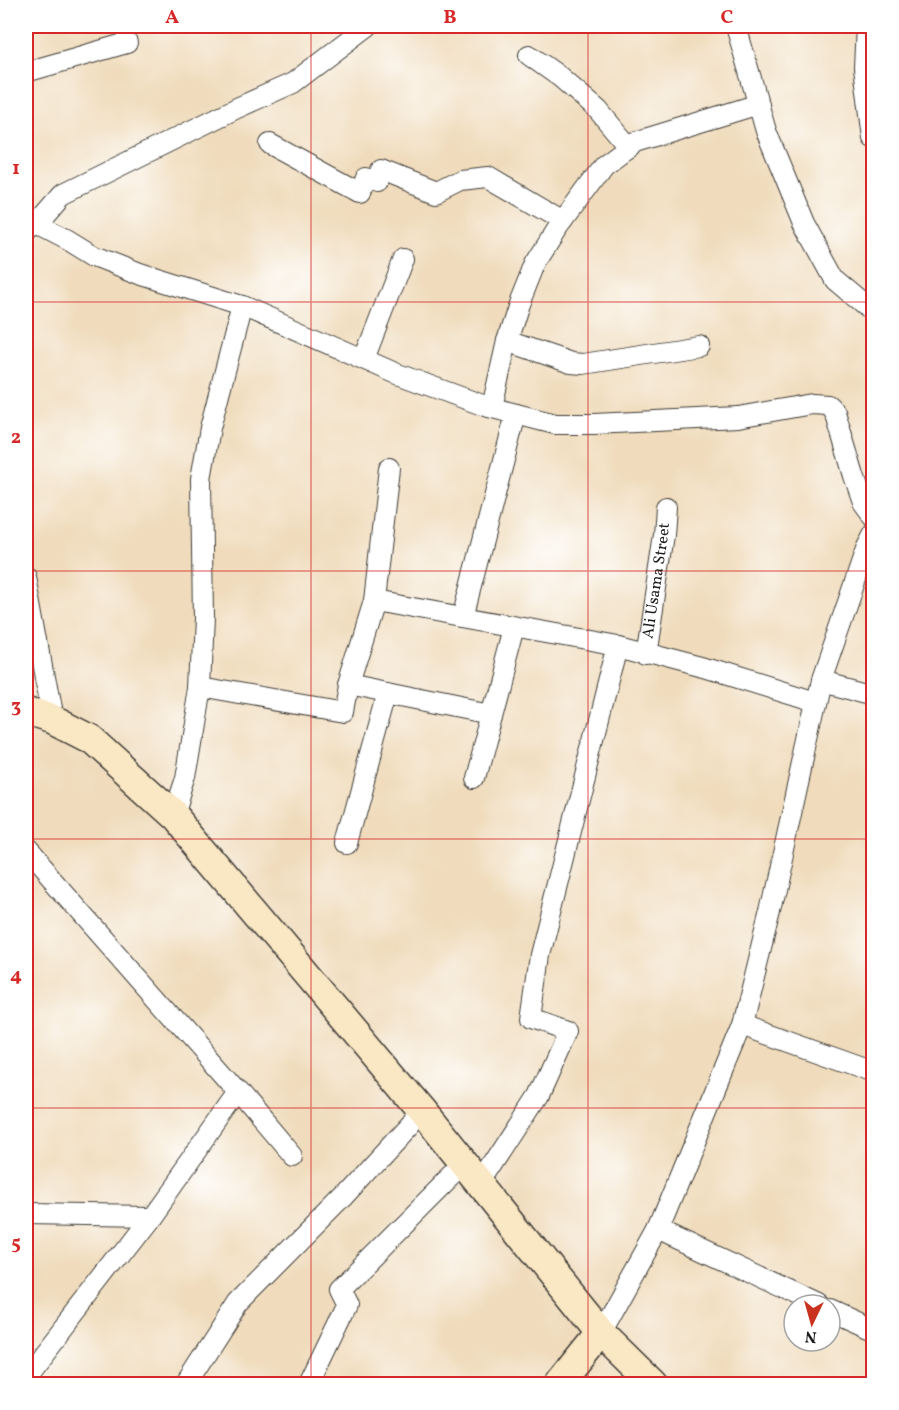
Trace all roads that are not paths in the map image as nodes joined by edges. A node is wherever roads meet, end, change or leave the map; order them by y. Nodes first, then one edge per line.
1 (368, 26) edge
2 (736, 26) edge
3 (866, 26) edge
4 (127, 42) dead end
5 (529, 55) dead end
6 (26, 72) edge
7 (759, 104) junction
8 (873, 138) edge
9 (270, 144) dead end
10 (629, 147) junction
11 (563, 221) junction
12 (31, 228) edge
13 (403, 259) dead end
14 (243, 306) junction
15 (873, 313) edge
16 (507, 341) junction
17 (699, 346) dead end
18 (364, 359) junction
19 (492, 407) junction
20 (516, 414) junction
21 (389, 468) dead end
22 (666, 507) dead end
23 (873, 517) edge
24 (873, 534) edge
25 (26, 577) edge
26 (374, 600) junction
27 (463, 617) junction
28 (514, 627) junction
29 (618, 645) junction
30 (646, 654) junction
31 (821, 681) junction
32 (348, 685) junction
33 (200, 687) junction
34 (388, 693) junction
35 (873, 694) edge
36 (815, 702) junction
37 (490, 714) junction
38 (39, 716) edge
39 (474, 778) dead end
40 (173, 815) junction
41 (347, 843) dead end
42 (26, 851) edge
43 (742, 1025) junction
44 (873, 1071) edge
45 (238, 1092) junction
46 (422, 1111) junction
47 (292, 1156) dead end
48 (472, 1174) junction
49 (26, 1214) edge
50 (150, 1216) junction
51 (658, 1230) junction
52 (793, 1293) edge
53 (842, 1316) edge
54 (873, 1330) edge
55 (601, 1333) junction
56 (26, 1376) edge
57 (186, 1384) edge
58 (309, 1384) edge
59 (560, 1384) edge
60 (653, 1384) edge

1 - 12 street
2 - 7 street
3 - 8 street
4 - 6 street
5 - 10 street
7 - 10 street
7 - 15 street
9 - 11 street
10 - 11 street
11 - 16 street
12 - 14 street
13 - 18 street
14 - 18 street
14 - 33 street
16 - 17 street
16 - 19 street
18 - 19 street
19 - 20 street
20 - 23 street
20 - 27 street
21 - 26 street
22 - 30 street, Ali Usama Street
24 - 31 street
25 - 38 street
26 - 27 street
26 - 32 street
27 - 28 street
28 - 29 street
28 - 37 street
29 - 30 street
29 - 48 street
30 - 36 street
31 - 35 street
31 - 36 street
32 - 33 street
32 - 34 street
33 - 40 street
34 - 37 street
34 - 41 street
36 - 43 street
37 - 39 street
38 - 40 street
40 - 46 street
42 - 45 street
43 - 44 street
43 - 51 street
45 - 47 street
45 - 50 street
46 - 48 street
46 - 57 street
48 - 55 street
48 - 58 street
49 - 50 street
50 - 56 street
51 - 52 street
51 - 55 street
53 - 54 street
55 - 59 street
55 - 60 street

